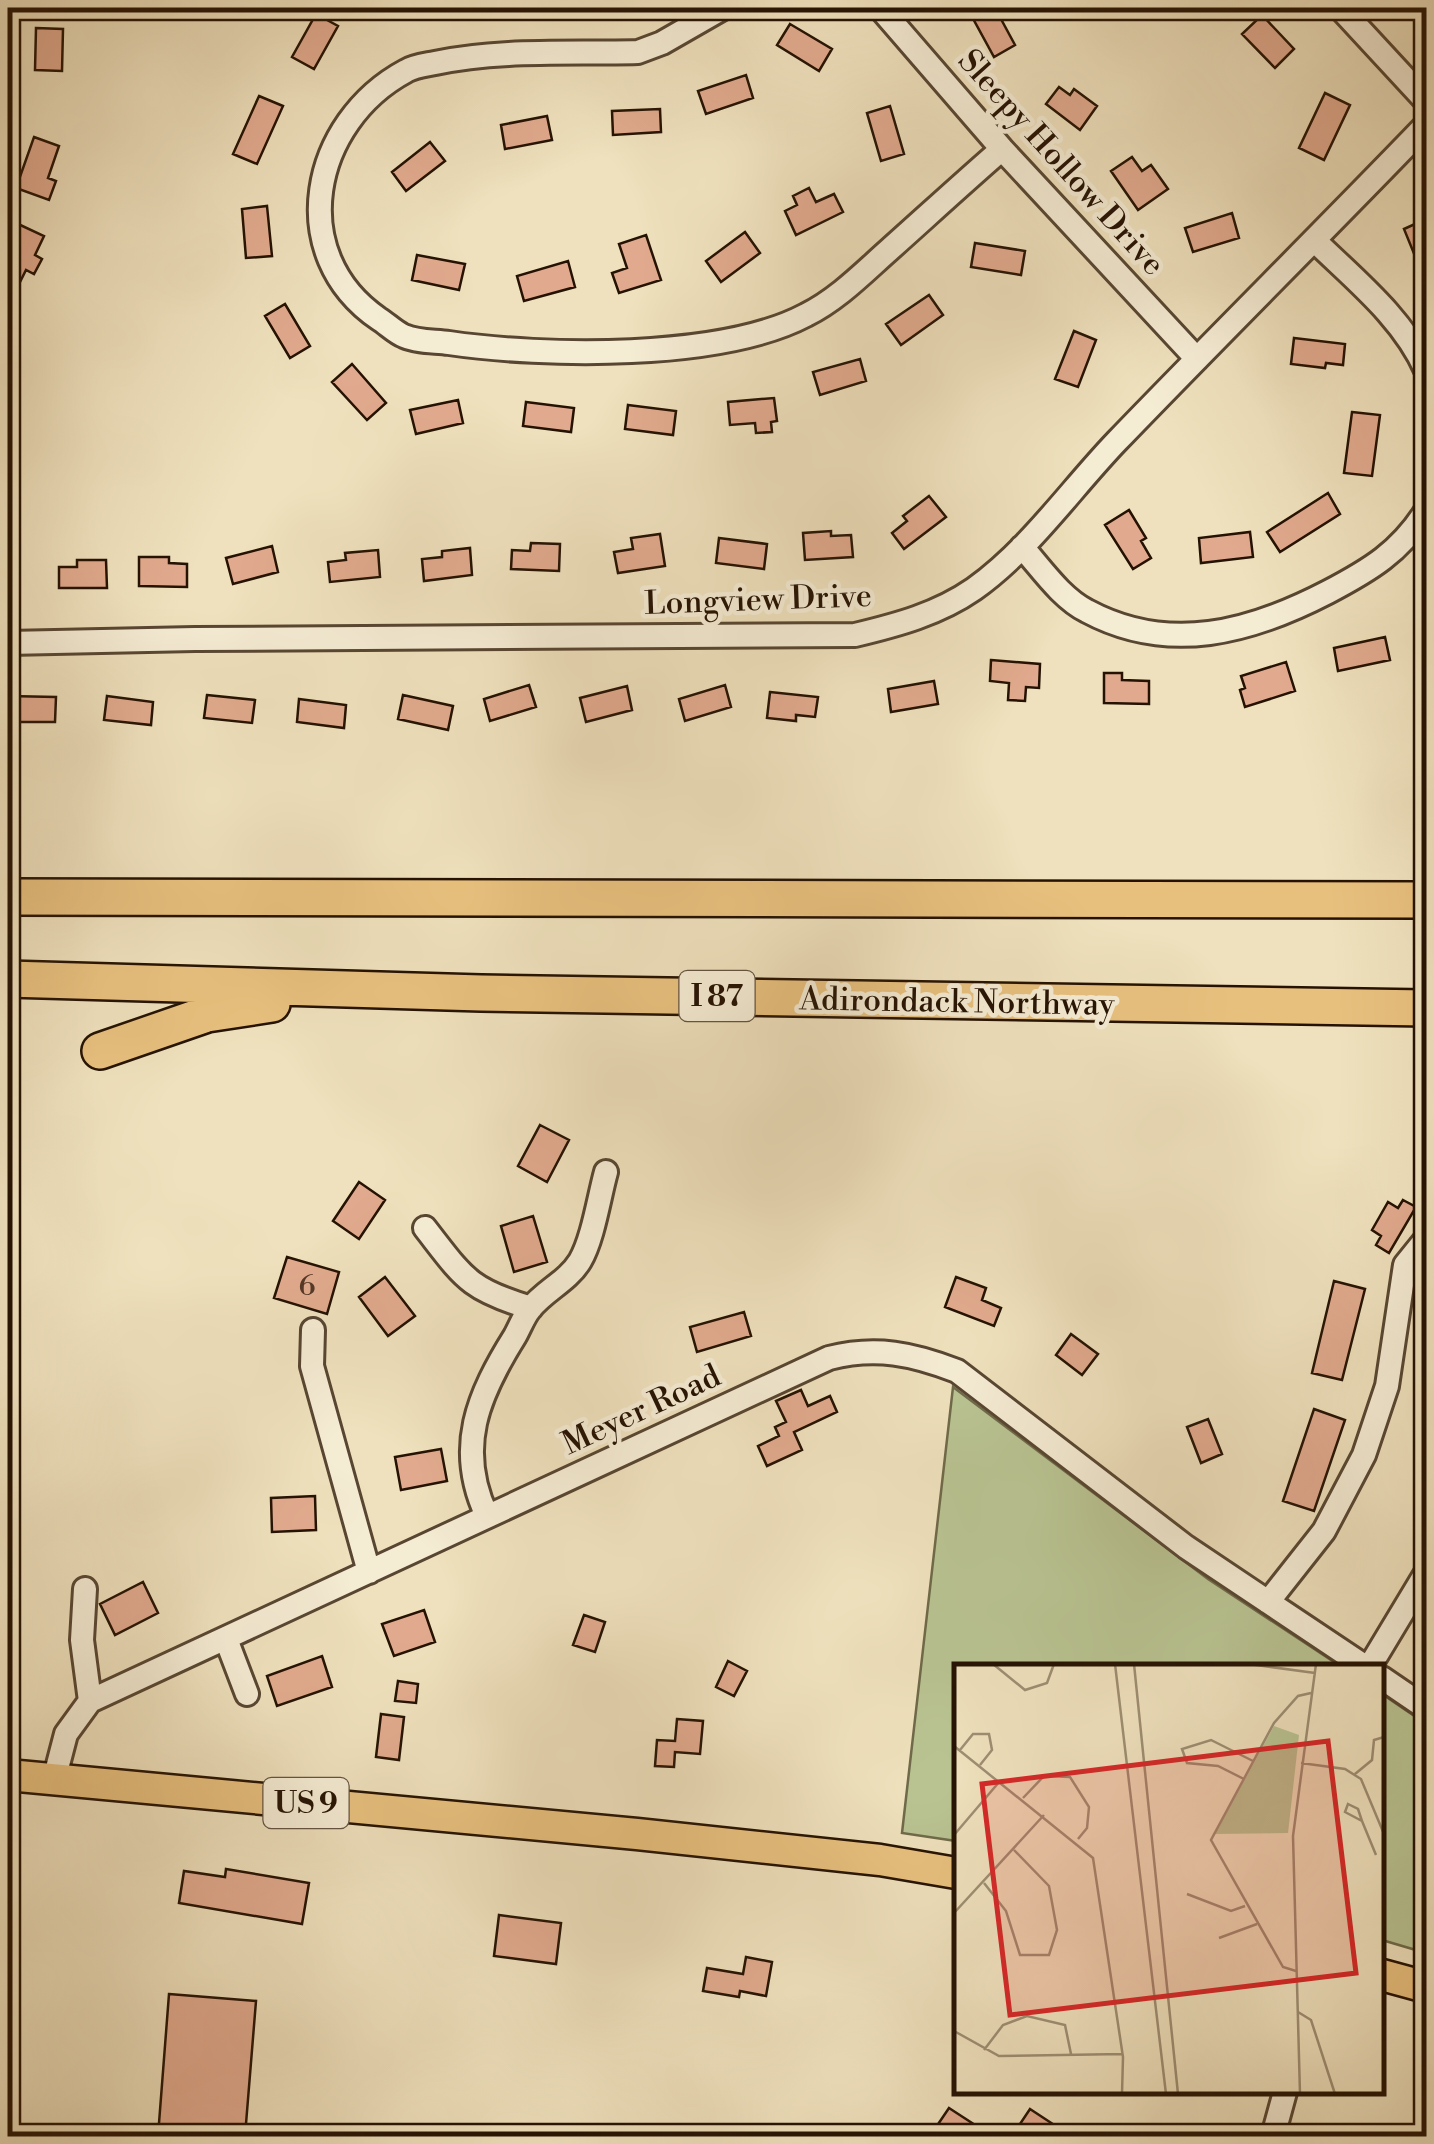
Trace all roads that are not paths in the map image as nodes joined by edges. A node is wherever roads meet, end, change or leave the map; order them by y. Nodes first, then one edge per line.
1 (722, 8) edge
2 (880, 8) edge
3 (1340, 8) edge
4 (1426, 101) edge
5 (1426, 126) edge
6 (1002, 149) junction
7 (1315, 241) junction
8 (1198, 359) junction
9 (1426, 370) edge
10 (1426, 512) edge
11 (1022, 547) junction
12 (8, 644) edge
13 (8, 897) edge
14 (1426, 900) edge
15 (8, 978) edge
16 (481, 992) junction
17 (1426, 1008) edge
18 (100, 1051) dead end
19 (606, 1172) dead end
20 (426, 1228) dead end
21 (1426, 1239) edge
22 (531, 1308) junction
23 (313, 1330) dead end
24 (487, 1516) junction
25 (369, 1572) junction
26 (1426, 1573) edge
27 (85, 1589) dead end
28 (1268, 1602) junction
29 (226, 1639) junction
30 (1364, 1664) edge
31 (1368, 1664) edge
32 (1384, 1679) edge
33 (247, 1694) dead end
34 (90, 1702) junction
35 (1426, 1708) edge
36 (8, 1775) edge
37 (54, 1780) junction
38 (954, 1874) edge
39 (1384, 1976) edge
40 (1426, 1987) edge
41 (1284, 2094) edge
42 (1272, 2136) edge

1 - 6 street
2 - 6 street, Sleepy Hollow Drive
3 - 4 street
5 - 7 street, Longview Drive
6 - 8 street, Sleepy Hollow Drive
7 - 8 street, Longview Drive
7 - 9 street
8 - 11 street, Longview Drive
10 - 11 street
11 - 12 street, Longview Drive
13 - 14 highway
15 - 16 highway, Adirondack Northway / I 87
16 - 17 highway, Adirondack Northway / I 87
16 - 18 highway
19 - 22 street
20 - 22 street
21 - 28 street
22 - 24 street
23 - 25 street
24 - 25 street, Meyer Road
24 - 28 street, Meyer Road
25 - 29 street, Meyer Road
26 - 31 street, Meyer Road
27 - 34 street
28 - 30 street, Meyer Road
29 - 33 street
29 - 34 street, Meyer Road
32 - 35 street
34 - 37 street
36 - 37 main road, US 9
37 - 38 main road, US 9
39 - 40 main road
41 - 42 street

